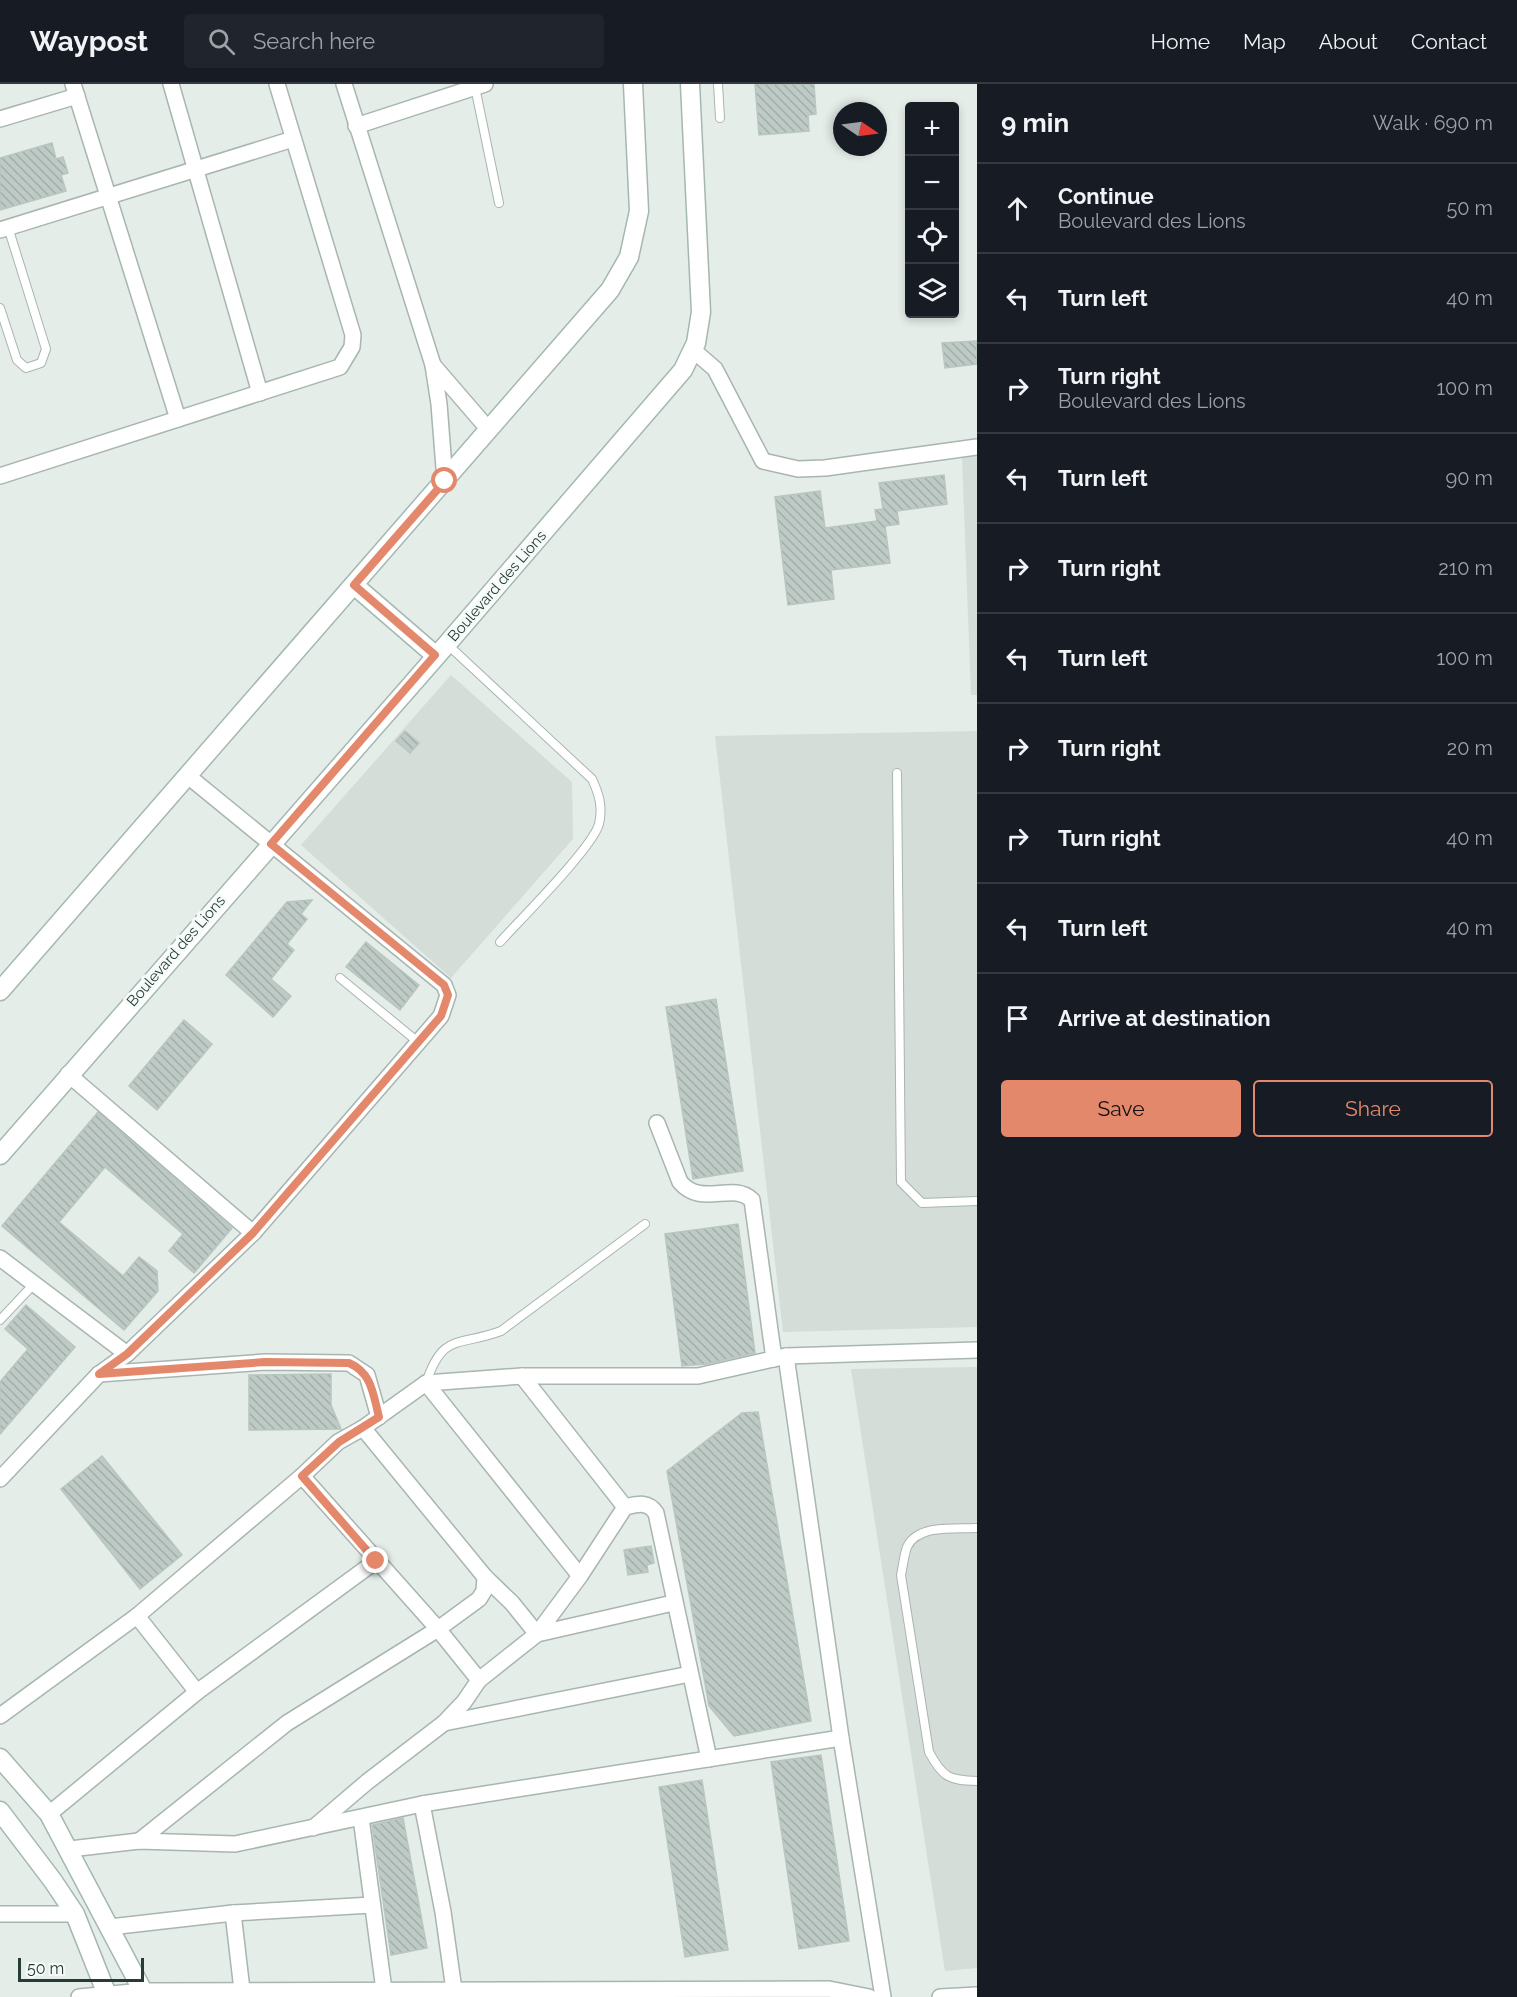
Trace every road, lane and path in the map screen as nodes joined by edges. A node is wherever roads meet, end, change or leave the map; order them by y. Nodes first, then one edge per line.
1 (171, 84) edge
2 (277, 84) edge
3 (344, 84) edge
4 (633, 84) edge
5 (690, 84) edge
6 (718, 84) edge
7 (480, 86) edge
8 (75, 90) edge
9 (720, 118) dead end
10 (0, 119) edge
11 (356, 126) junction
12 (293, 139) junction
13 (195, 169) junction
14 (108, 196) junction
15 (499, 203) dead end
16 (4, 228) edge
17 (0, 308) edge
18 (693, 350) junction
19 (433, 365) junction
20 (260, 393) junction
21 (178, 419) junction
22 (489, 430) junction
23 (977, 447) edge
24 (0, 476) edge
25 (445, 481) junction
26 (354, 585) junction
27 (441, 650) junction
28 (897, 773) dead end
29 (188, 776) junction
30 (271, 844) junction
31 (500, 942) dead end
32 (340, 978) dead end
33 (0, 991) edge
34 (418, 1042) junction
35 (68, 1074) junction
36 (657, 1123) dead end
37 (0, 1155) edge
38 (977, 1201) edge
39 (645, 1224) dead end
40 (253, 1233) junction
41 (0, 1258) edge
42 (33, 1285) junction
43 (0, 1320) edge
44 (977, 1350) edge
45 (127, 1354) junction
46 (780, 1357) junction
47 (99, 1374) junction
48 (522, 1376) junction
49 (426, 1383) junction
50 (379, 1417) junction
51 (363, 1428) junction
52 (302, 1476) junction
53 (0, 1479) edge
54 (625, 1507) junction
55 (977, 1528) edge
56 (376, 1561) junction
57 (579, 1576) junction
58 (485, 1577) junction
59 (673, 1603) junction
60 (137, 1616) junction
61 (438, 1629) junction
62 (537, 1634) junction
63 (690, 1674) junction
64 (479, 1680) junction
65 (197, 1692) junction
66 (0, 1716) edge
67 (444, 1723) junction
68 (841, 1738) junction
69 (0, 1758) edge
70 (709, 1759) junction
71 (977, 1781) edge
72 (422, 1804) junction
73 (0, 1812) edge
74 (49, 1814) junction
75 (361, 1818) junction
76 (310, 1830) junction
77 (139, 1841) junction
78 (70, 1849) junction
79 (372, 1905) junction
80 (233, 1912) junction
81 (0, 1914) edge
82 (75, 1914) junction
83 (110, 1927) junction
84 (242, 1990) junction
85 (384, 1990) junction
86 (454, 1990) junction
87 (567, 1993) edge
88 (801, 1993) edge
89 (145, 1994) edge
90 (977, 1995) edge
91 (107, 1996) edge
92 (79, 1997) edge
93 (870, 1997) edge
94 (883, 1997) edge
95 (940, 1997) edge

1 - 13 street
2 - 12 street
3 - 11 street
4 - 22 main road
5 - 18 main road, Boulevard des Lions
6 - 9 lane
7 - 11 street
7 - 15 lane
8 - 10 street
8 - 14 street
11 - 19 street
12 - 13 street
12 - 20 street
13 - 14 street
13 - 20 street
14 - 16 street
14 - 21 street
16 - 17 lane
18 - 23 street
18 - 27 main road, Boulevard des Lions
19 - 22 street
19 - 25 street
20 - 21 street
21 - 24 street
22 - 25 main road
25 - 26 main road
26 - 27 main road
26 - 29 main road
27 - 30 main road, Boulevard des Lions
27 - 31 lane
28 - 38 lane
29 - 30 street
29 - 33 main road
30 - 34 street
30 - 35 main road, Boulevard des Lions
32 - 34 lane
34 - 40 street
35 - 37 main road, Boulevard des Lions
35 - 40 street
36 - 46 street
39 - 49 lane
40 - 45 street
41 - 42 street
42 - 43 lane
42 - 45 street
44 - 46 street
45 - 47 street
46 - 48 street
46 - 68 street
47 - 50 street
47 - 53 street
48 - 49 street
48 - 54 street
49 - 50 street
49 - 57 street
50 - 51 street
51 - 52 street
51 - 58 street
52 - 56 street
52 - 60 street
54 - 57 street
54 - 59 street
55 - 71 lane
56 - 61 street
56 - 65 street
57 - 62 street
58 - 61 street
58 - 62 street
59 - 62 street
59 - 63 street
60 - 65 street
60 - 66 street
61 - 64 street
61 - 77 street
62 - 64 street
63 - 67 street
63 - 70 street
64 - 67 street
65 - 74 street
67 - 76 street
68 - 70 street
68 - 94 street
69 - 74 main road
70 - 72 street
72 - 75 street
72 - 86 street
73 - 82 main road
74 - 78 main road
75 - 76 street
75 - 79 street
76 - 77 street
77 - 78 street
78 - 83 main road
79 - 80 street
79 - 85 street
80 - 83 street
80 - 84 street
81 - 82 street
82 - 91 main road
83 - 89 main road
84 - 85 street
84 - 89 street
85 - 86 street
86 - 87 street
87 - 88 street
88 - 93 street
89 - 91 street
90 - 95 street
91 - 92 street

